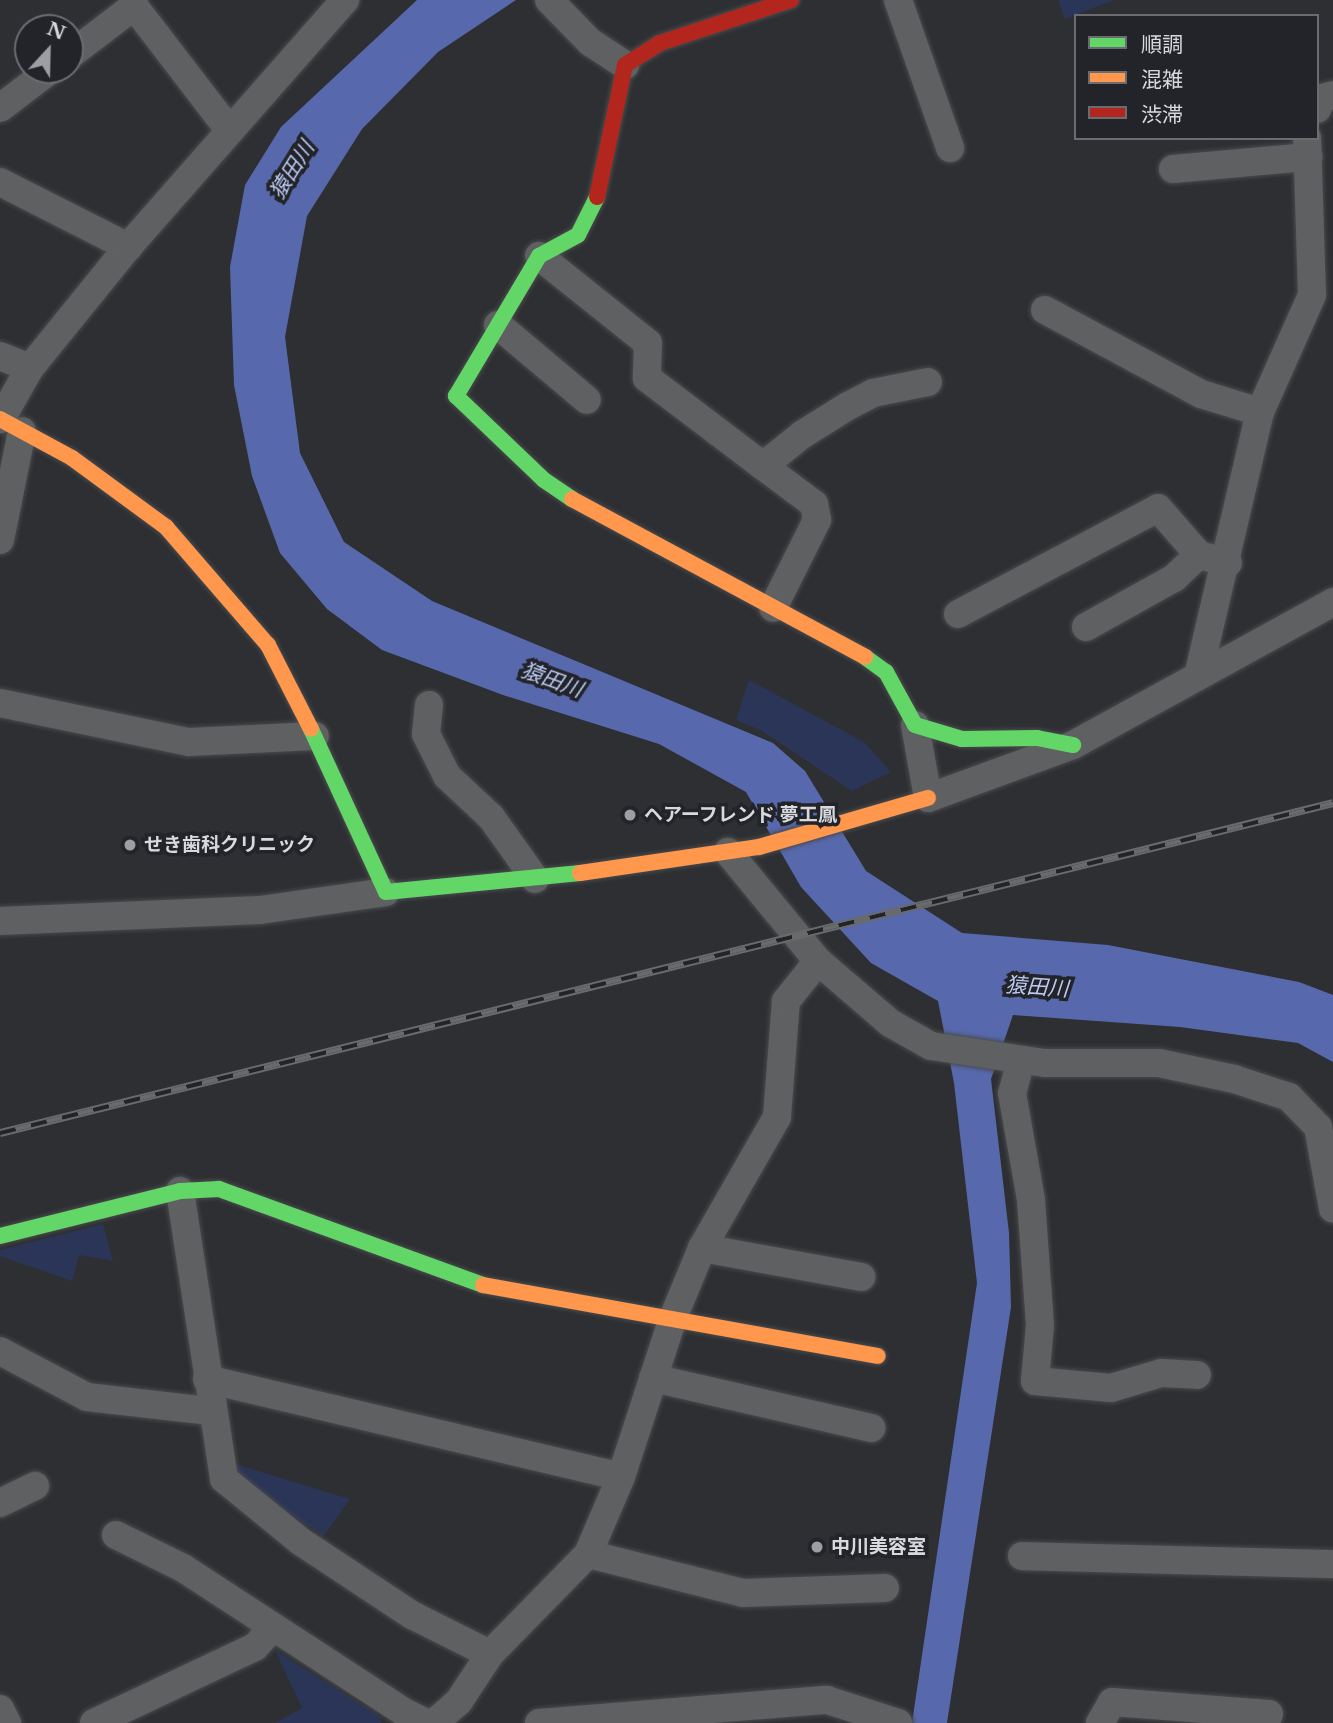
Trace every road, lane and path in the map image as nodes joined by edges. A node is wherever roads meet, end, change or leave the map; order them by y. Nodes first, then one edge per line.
1 (345, 0) edge
2 (791, 0) edge
3 (898, 0) edge
4 (553, 5) edge
5 (84, 44) edge
6 (625, 65) junction
7 (31, 84) edge
8 (1333, 95) edge
9 (1319, 105) edge
10 (0, 107) edge
11 (229, 130) junction
12 (950, 148) dead end
13 (1307, 148) edge
14 (1173, 169) dead end
15 (0, 182) edge
16 (128, 247) junction
17 (539, 256) junction
18 (1045, 310) dead end
19 (498, 325) junction
20 (0, 355) edge
21 (30, 368) junction
22 (928, 382) dead end
23 (587, 400) dead end
24 (1260, 412) junction
25 (8, 423) edge
26 (763, 466) junction
27 (0, 540) edge
28 (1199, 555) junction
29 (1228, 563) junction
30 (1333, 602) edge
31 (773, 608) junction
32 (958, 614) dead end
33 (1086, 627) dead end
34 (1198, 676) junction
35 (0, 703) edge
36 (429, 705) dead end
37 (915, 725) junction
38 (315, 736) junction
39 (1073, 745) junction
40 (928, 798) junction
41 (728, 852) junction
42 (535, 880) junction
43 (387, 892) junction
44 (0, 920) edge
45 (818, 961) junction
46 (1015, 1060) junction
47 (180, 1191) junction
48 (1333, 1209) edge
49 (0, 1236) edge
50 (702, 1248) junction
51 (861, 1277) dead end
52 (673, 1318) junction
53 (0, 1351) edge
54 (878, 1356) dead end
55 (1197, 1375) dead end
56 (653, 1378) junction
57 (207, 1379) junction
58 (211, 1410) junction
59 (871, 1428) dead end
60 (621, 1477) junction
61 (35, 1486) dead end
62 (0, 1503) edge
63 (116, 1535) dead end
64 (587, 1554) junction
65 (1021, 1556) dead end
66 (1333, 1564) edge
67 (885, 1588) dead end
68 (273, 1627) junction
69 (490, 1654) junction
70 (0, 1709) edge
71 (890, 1719) edge
72 (7, 1723) edge
73 (94, 1723) edge
74 (427, 1723) edge
75 (434, 1723) edge
76 (539, 1723) edge
77 (1100, 1723) edge
78 (1265, 1723) edge

1 - 11 street
2 - 6 street
3 - 12 street
4 - 6 street
5 - 11 street
6 - 17 street
7 - 10 street
8 - 9 street
11 - 16 street
13 - 14 street
13 - 24 street
15 - 16 street
16 - 21 street
17 - 19 street
17 - 26 street
18 - 24 street
19 - 23 street
19 - 31 street
20 - 21 street
21 - 25 street
22 - 26 street
24 - 29 street
25 - 27 street
25 - 38 street
26 - 31 street
28 - 29 street
28 - 32 street
28 - 33 street
29 - 34 street
30 - 34 street
31 - 37 street
34 - 39 street
35 - 38 street
36 - 42 street
37 - 39 street
37 - 40 street
38 - 43 street
39 - 40 street
40 - 41 street
41 - 42 street
41 - 45 street
42 - 43 street
43 - 44 street
45 - 46 street
45 - 50 street
46 - 48 street
46 - 55 street
47 - 49 street
47 - 52 street
47 - 57 street
50 - 51 street
50 - 52 street
52 - 54 street
52 - 56 street
53 - 58 street
56 - 59 street
56 - 60 street
57 - 58 street
57 - 60 street
58 - 69 street
60 - 64 street
61 - 62 street
63 - 68 street
64 - 67 street
64 - 69 street
65 - 66 street
68 - 73 street
68 - 74 street
69 - 75 street
70 - 72 street
71 - 76 street
77 - 78 street

